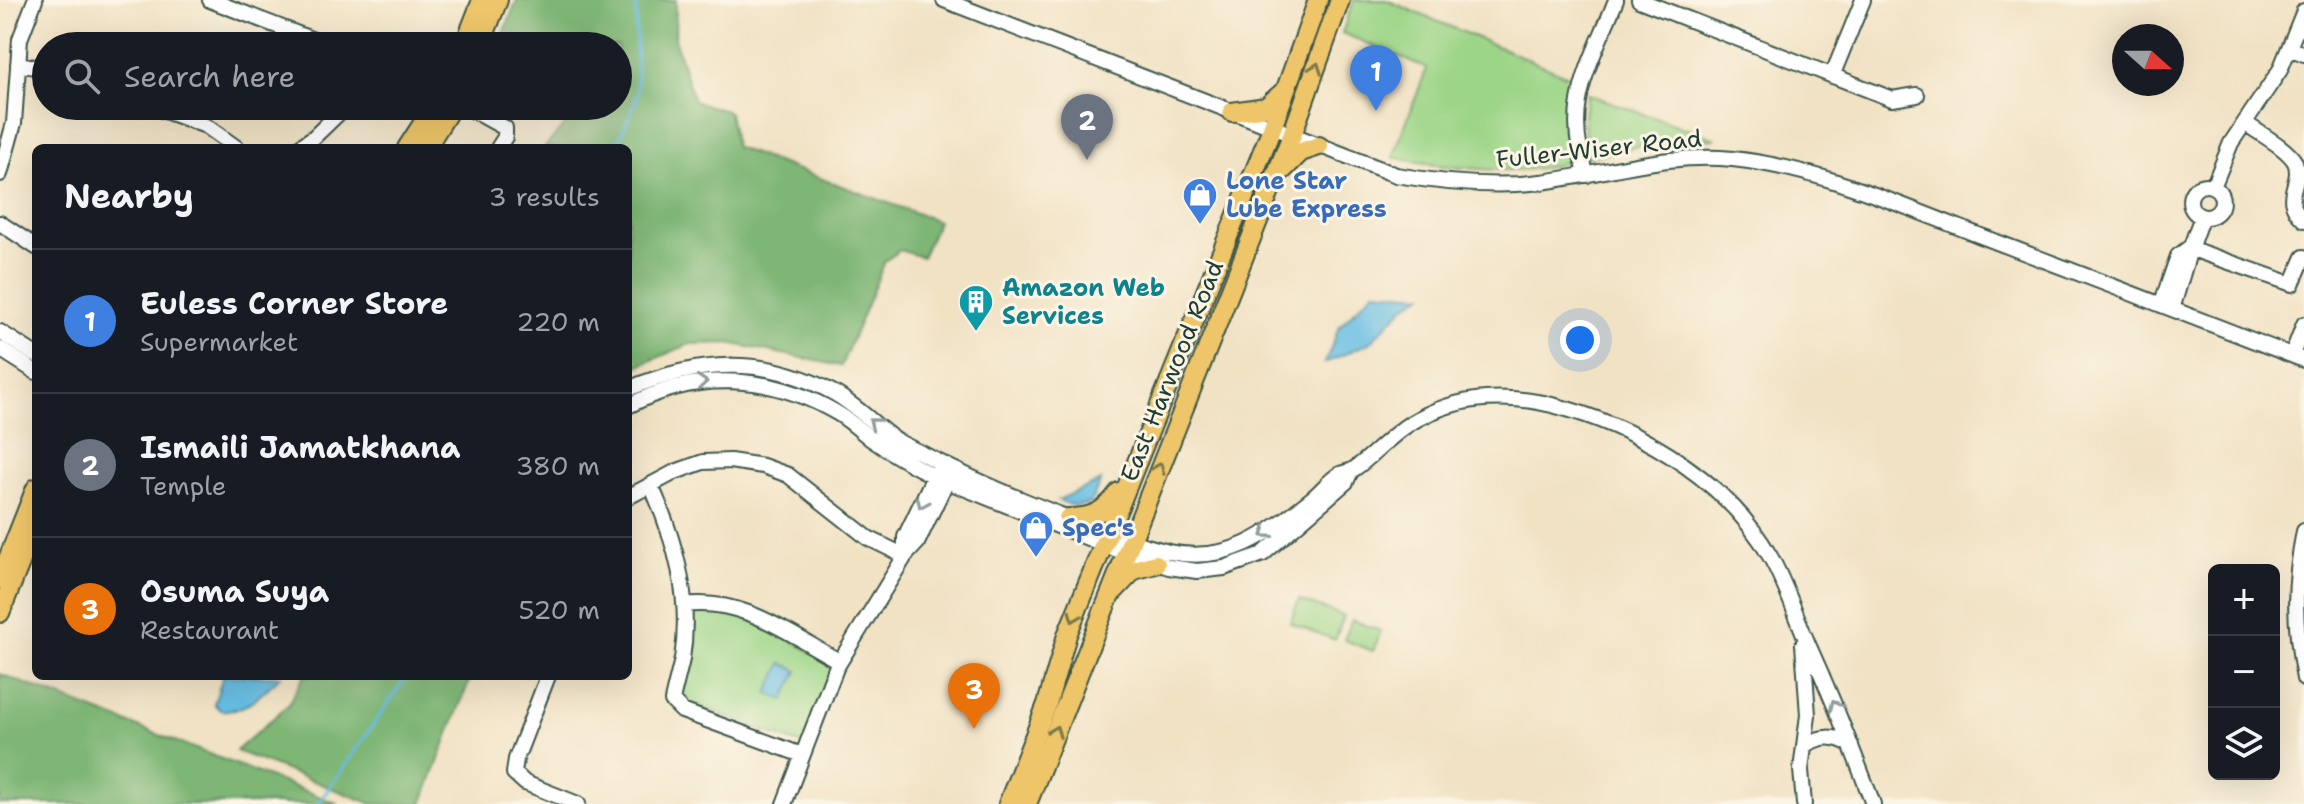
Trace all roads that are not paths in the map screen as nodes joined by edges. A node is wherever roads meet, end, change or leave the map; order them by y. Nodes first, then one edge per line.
1 (35, 0) edge
2 (210, 0) edge
3 (482, 0) edge
4 (498, 0) edge
5 (944, 0) edge
6 (1318, 0) edge
7 (1340, 0) edge
8 (1616, 0) edge
9 (1639, 0) edge
10 (1863, 0) edge
11 (2304, 11) edge
12 (293, 32) edge
13 (469, 32) edge
14 (485, 32) edge
15 (2289, 48) junction
16 (2304, 54) edge
17 (18, 64) junction
18 (32, 66) edge
19 (1832, 76) junction
20 (1285, 90) junction
21 (1917, 95) dead end
22 (1232, 112) junction
23 (190, 120) edge
24 (332, 120) edge
25 (425, 120) edge
26 (443, 120) edge
27 (490, 120) edge
28 (2245, 123) junction
29 (1272, 128) junction
30 (1292, 135) junction
31 (231, 144) edge
32 (304, 144) edge
33 (410, 144) edge
34 (428, 144) edge
35 (501, 144) edge
36 (1319, 146) junction
37 (4, 147) edge
38 (0, 174) edge
39 (1587, 175) junction
40 (1273, 181) junction
41 (2213, 187) junction
42 (2202, 217) junction
43 (2304, 220) edge
44 (0, 223) edge
45 (32, 244) edge
46 (2189, 248) junction
47 (2304, 257) edge
48 (1218, 264) junction
49 (1237, 272) junction
50 (2166, 307) junction
51 (2304, 324) edge
52 (0, 332) edge
53 (0, 349) edge
54 (32, 352) edge
55 (2298, 357) edge
56 (32, 369) edge
57 (632, 388) edge
58 (632, 404) edge
59 (1137, 458) junction
60 (1351, 471) junction
61 (943, 472) junction
62 (651, 485) junction
63 (632, 495) edge
64 (32, 498) edge
65 (1068, 518) junction
66 (2304, 531) edge
67 (32, 533) edge
68 (1106, 538) junction
69 (1128, 547) junction
70 (905, 556) junction
71 (1156, 564) junction
72 (0, 579) edge
73 (1107, 599) junction
74 (684, 605) junction
75 (0, 613) edge
76 (2299, 622) edge
77 (1803, 631) junction
78 (839, 661) junction
79 (2304, 679) edge
80 (546, 680) edge
81 (1851, 745) junction
82 (1804, 746) junction
83 (802, 755) junction
84 (1018, 803) edge
85 (578, 804) edge
86 (784, 804) edge
87 (1804, 804) edge
88 (1873, 804) edge

1 - 17 street
2 - 12 street
3 - 13 main road
4 - 14 main road
5 - 22 street, Fuller-Wiser Road
6 - 20 main road, East Harwood Road
30 -> 7 main road, East Harwood Road
8 - 39 street
9 - 19 street
10 - 19 street
11 - 15 street
15 - 16 street
15 - 28 street
17 - 18 street
17 - 37 street
19 - 21 street
20 - 22 main road
20 - 29 main road, East Harwood Road
22 - 29 street, Fuller-Wiser Road
23 - 31 street
24 - 32 street
25 - 33 main road
26 - 34 main road
27 - 35 street
28 - 41 street
28 - 43 street
29 - 30 street, Fuller-Wiser Road
29 - 48 main road, East Harwood Road
30 - 36 street, Fuller-Wiser Road
30 - 40 main road, East Harwood Road
36 - 39 street, Fuller-Wiser Road
36 - 40 main road
37 - 38 street
39 - 50 street, Fuller-Wiser Road
40 - 49 main road, East Harwood Road
41 - 42 street
41 - 42 street
42 - 46 street
44 - 45 street
46 - 47 street
46 - 50 street
48 - 49 main road
48 - 59 main road, East Harwood Road
69 -> 49 main road, East Harwood Road
50 - 55 street, Fuller-Wiser Road
51 - 55 street
52 - 54 street
53 - 56 street
61 -> 57 street
58 -> 61 street
59 - 65 main road
59 - 68 main road, East Harwood Road
60 -> 69 street
60 - 71 street
60 - 77 street
61 - 65 street
61 - 68 street
61 - 70 street
62 - 63 street
62 - 70 street
62 - 74 street
64 - 72 main road
65 - 68 street
66 - 76 street
67 - 75 main road
68 - 69 street
68 -> 84 main road, East Harwood Road
69 - 71 street
69 - 73 main road, East Harwood Road
70 - 78 street
71 - 73 main road
84 -> 73 main road, East Harwood Road
74 - 78 street
74 - 83 street
76 - 79 street
81 -> 77 street
77 - 82 street
78 - 83 street
80 - 85 street
81 - 82 street
81 - 88 street
82 - 87 street
83 - 86 street

